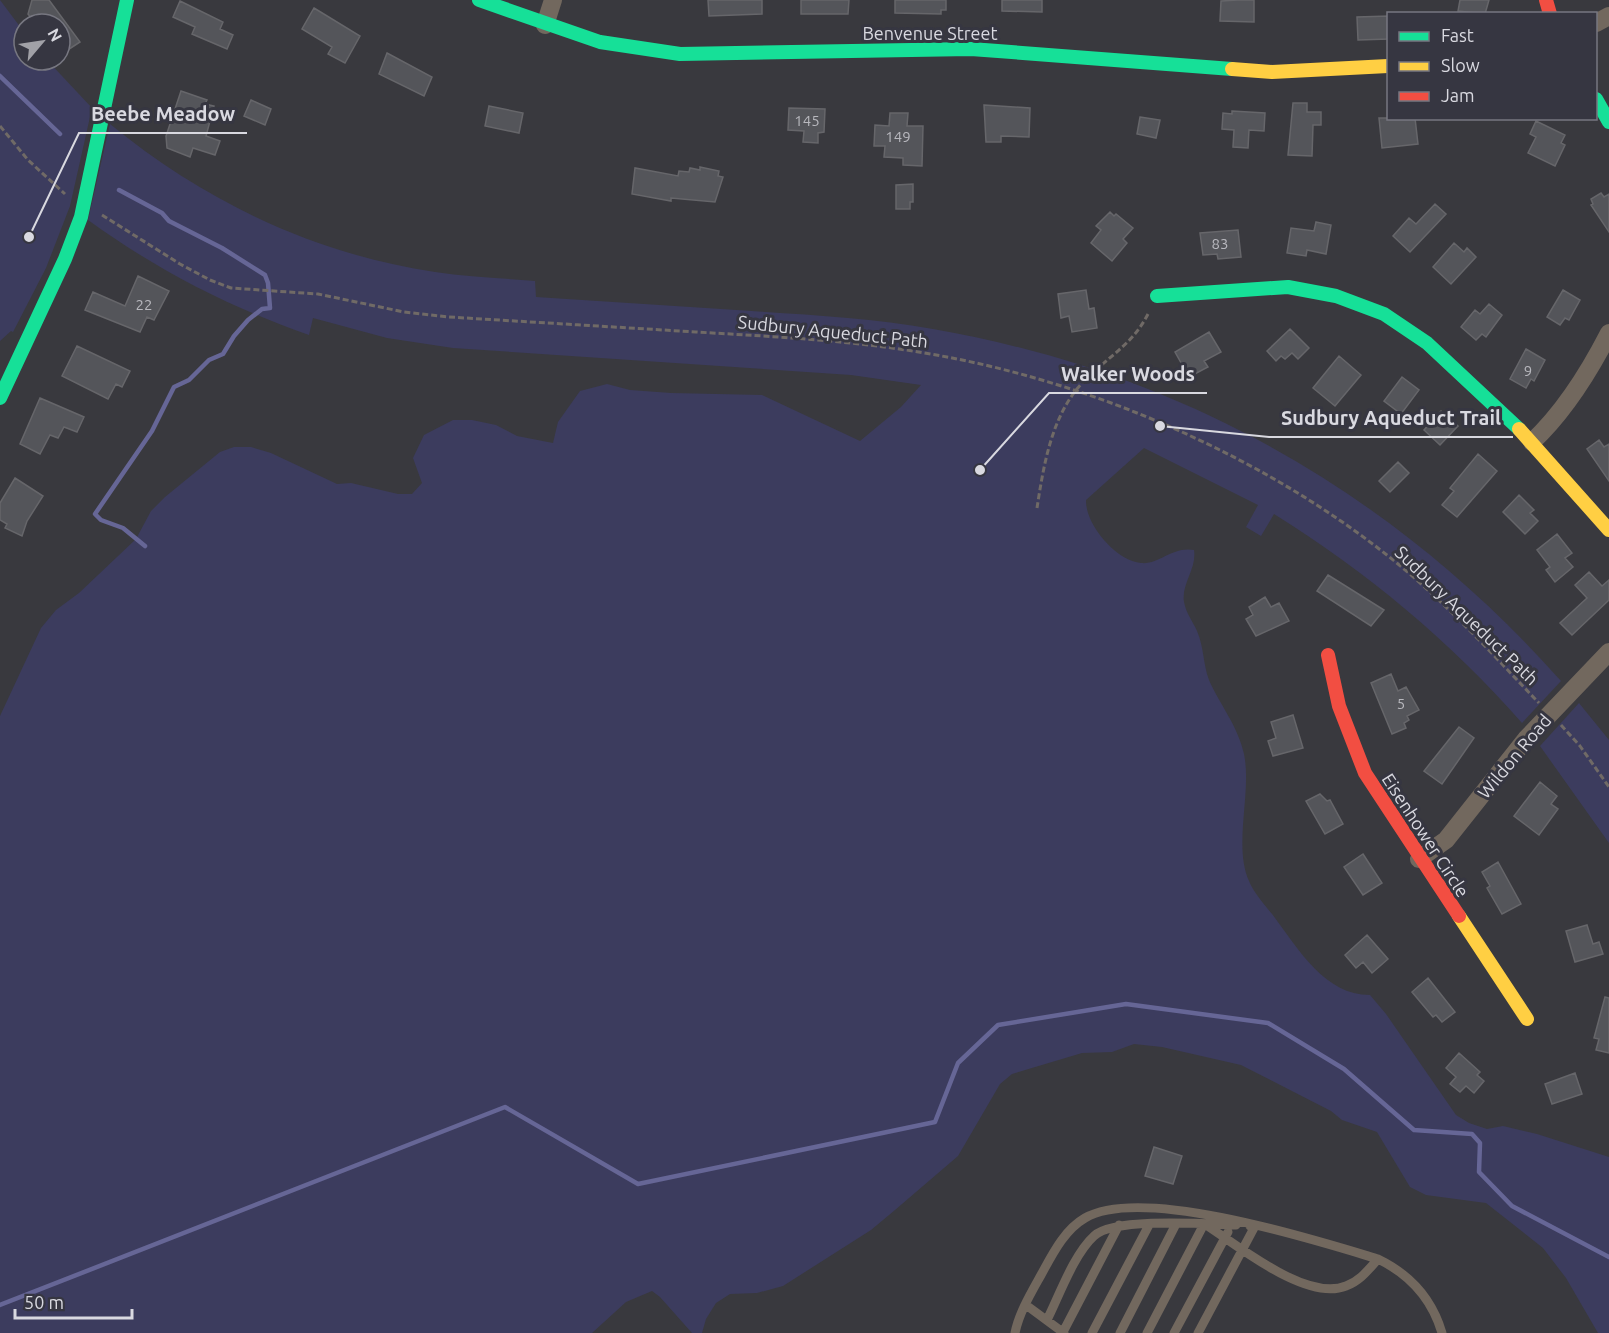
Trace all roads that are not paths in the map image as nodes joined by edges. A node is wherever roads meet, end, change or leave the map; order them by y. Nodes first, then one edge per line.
1 (128, 0) edge
2 (479, 0) edge
3 (553, 0) edge
4 (545, 25) junction
5 (1387, 66) edge
6 (1597, 101) edge
7 (1609, 122) edge
8 (1157, 296) road end
9 (1609, 333) edge
10 (5, 374) edge
11 (0, 398) edge
12 (1532, 442) junction
13 (1609, 530) edge
14 (1609, 652) edge
15 (1328, 655) dead end
16 (1419, 859) junction
17 (1527, 1019) dead end
18 (1184, 1211) junction
19 (1149, 1224) junction
20 (1176, 1224) junction
21 (1204, 1224) junction
22 (1119, 1225) junction
23 (1232, 1225) junction
24 (1255, 1226) junction
25 (1225, 1237) junction
26 (1242, 1248) junction
27 (1378, 1259) junction
28 (1026, 1305) junction
29 (1047, 1320) junction
30 (1015, 1333) edge
31 (1064, 1333) edge
32 (1092, 1333) edge
33 (1120, 1333) edge
34 (1147, 1333) edge
35 (1174, 1333) edge
36 (1197, 1333) edge
37 (1442, 1333) edge

1 - 10 street
2 - 4 street, Benvenue Street
3 - 4 street
4 - 5 street, Benvenue Street
6 - 7 street
8 - 12 street
9 - 12 street
10 - 11 street
12 - 13 street
14 - 16 street, Wildon Road
15 - 16 street, Eisenhower Circle
16 - 17 street, Eisenhower Circle
18 - 21 lane
18 - 24 lane
18 - 28 lane
19 - 20 lane
19 - 22 lane
19 - 32 lane
20 - 21 lane
20 - 33 lane
21 - 23 lane
21 - 25 lane
21 - 34 lane
22 - 29 lane
22 - 31 lane
23 - 24 lane
23 - 25 lane
24 - 26 lane
24 - 27 lane
25 - 26 lane
25 - 35 lane
26 - 27 lane
26 - 36 lane
27 - 37 lane
28 - 29 lane
28 - 30 lane
29 - 31 lane

